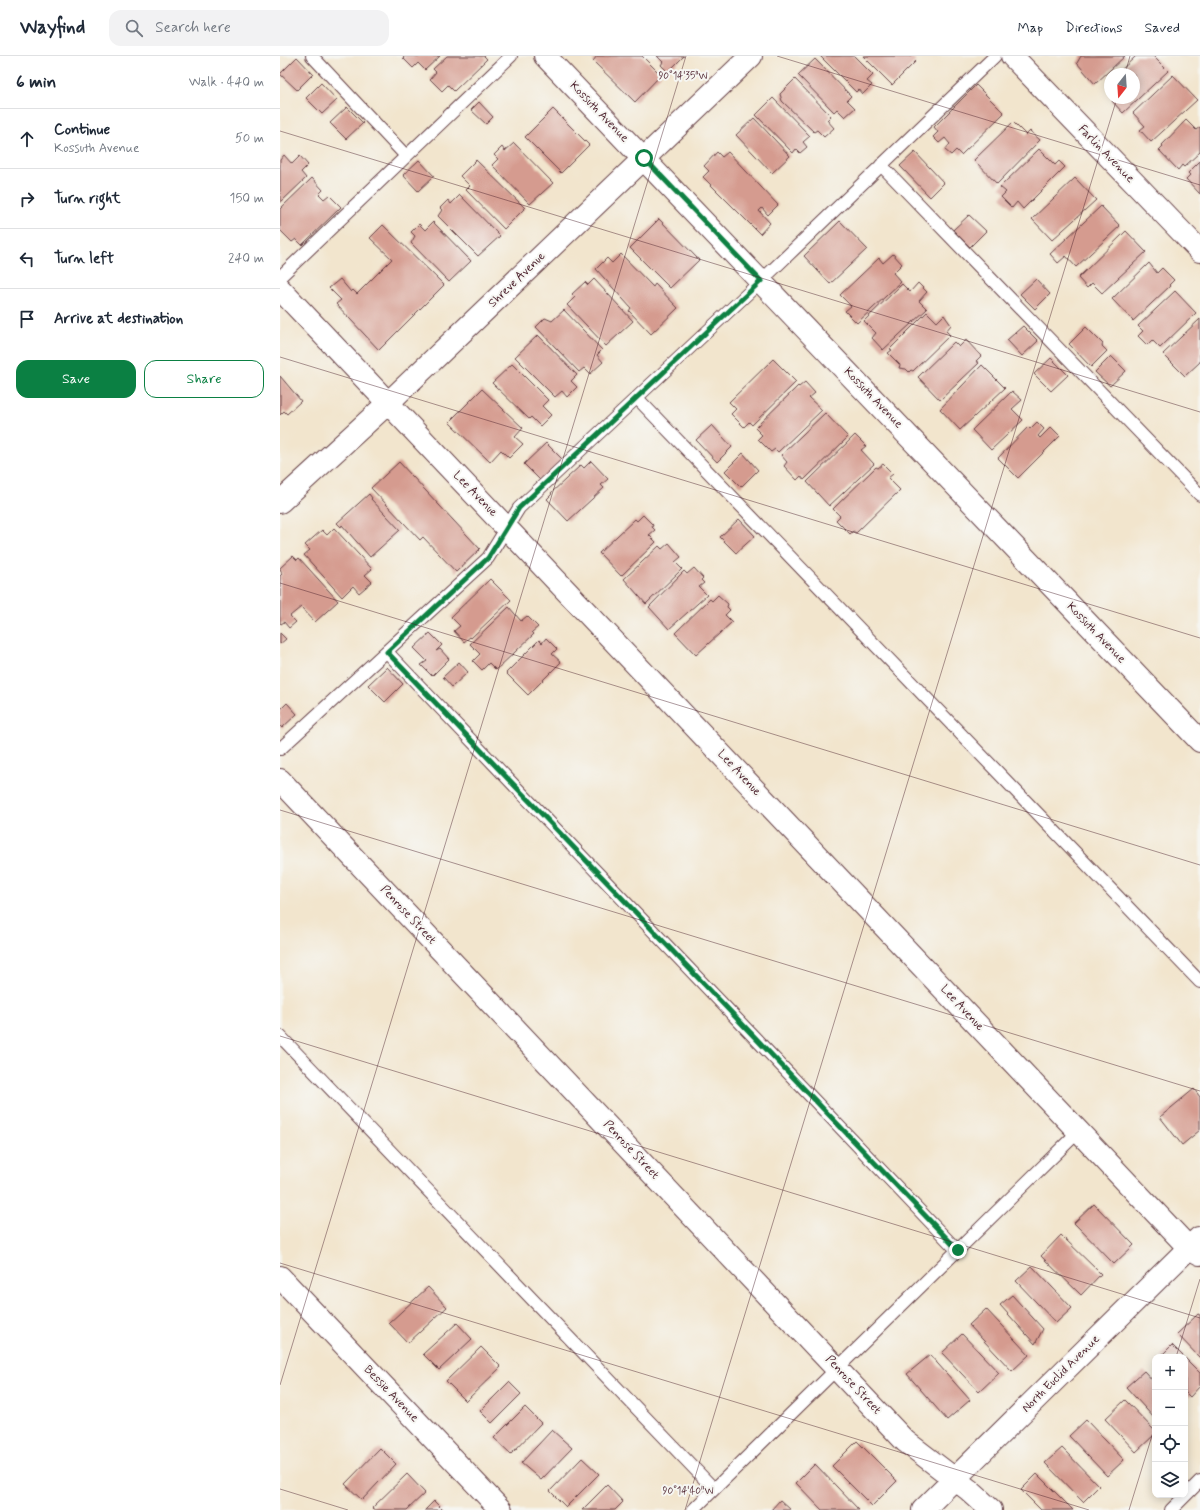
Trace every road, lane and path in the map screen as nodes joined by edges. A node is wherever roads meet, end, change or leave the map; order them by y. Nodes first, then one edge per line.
1 (312, 56) edge
2 (511, 56) edge
3 (545, 56) edge
4 (751, 56) edge
5 (995, 56) edge
6 (1012, 56) edge
7 (406, 156) junction
8 (644, 158) junction
9 (881, 165) junction
10 (1200, 251) edge
11 (280, 277) edge
12 (761, 281) junction
13 (280, 289) edge
14 (636, 398) junction
15 (388, 403) junction
16 (1200, 495) edge
17 (280, 502) edge
18 (507, 529) junction
19 (387, 652) junction
20 (1200, 741) edge
21 (280, 749) edge
22 (280, 780) edge
23 (1200, 982) edge
24 (280, 1036) edge
25 (1079, 1132) junction
26 (1196, 1247) edge
27 (958, 1250) junction
28 (280, 1277) edge
29 (837, 1368) junction
30 (955, 1479) junction
31 (1200, 1481) edge
32 (714, 1489) junction
33 (501, 1510) edge
34 (692, 1510) edge
35 (923, 1510) edge
36 (991, 1510) edge
37 (1171, 1510) edge

1 - 7 lane
2 - 7 lane
3 - 8 street, Kossuth Avenue
4 - 8 street, Shreve Avenue
5 - 9 lane
6 - 10 street, Farlin Avenue
7 - 11 lane
8 - 12 street, Kossuth Avenue
8 - 15 street, Shreve Avenue
9 - 12 lane
9 - 16 lane
12 - 14 lane
12 - 20 street, Kossuth Avenue
13 - 15 street, Lee Avenue
14 - 18 lane
14 - 23 lane
15 - 17 street, Shreve Avenue
15 - 18 street, Lee Avenue
18 - 19 lane
18 - 25 street, Lee Avenue
19 - 21 lane
19 - 27 lane
22 - 29 street, Penrose Street
24 - 32 lane
25 - 26 street, Lee Avenue
25 - 27 lane
26 - 30 street, North Euclid Avenue
27 - 29 lane
28 - 33 street, Bessie Avenue
29 - 30 street, Penrose Street
29 - 32 lane
30 - 35 street, North Euclid Avenue
30 - 36 street, Penrose Street
31 - 37 lane
32 - 34 lane

